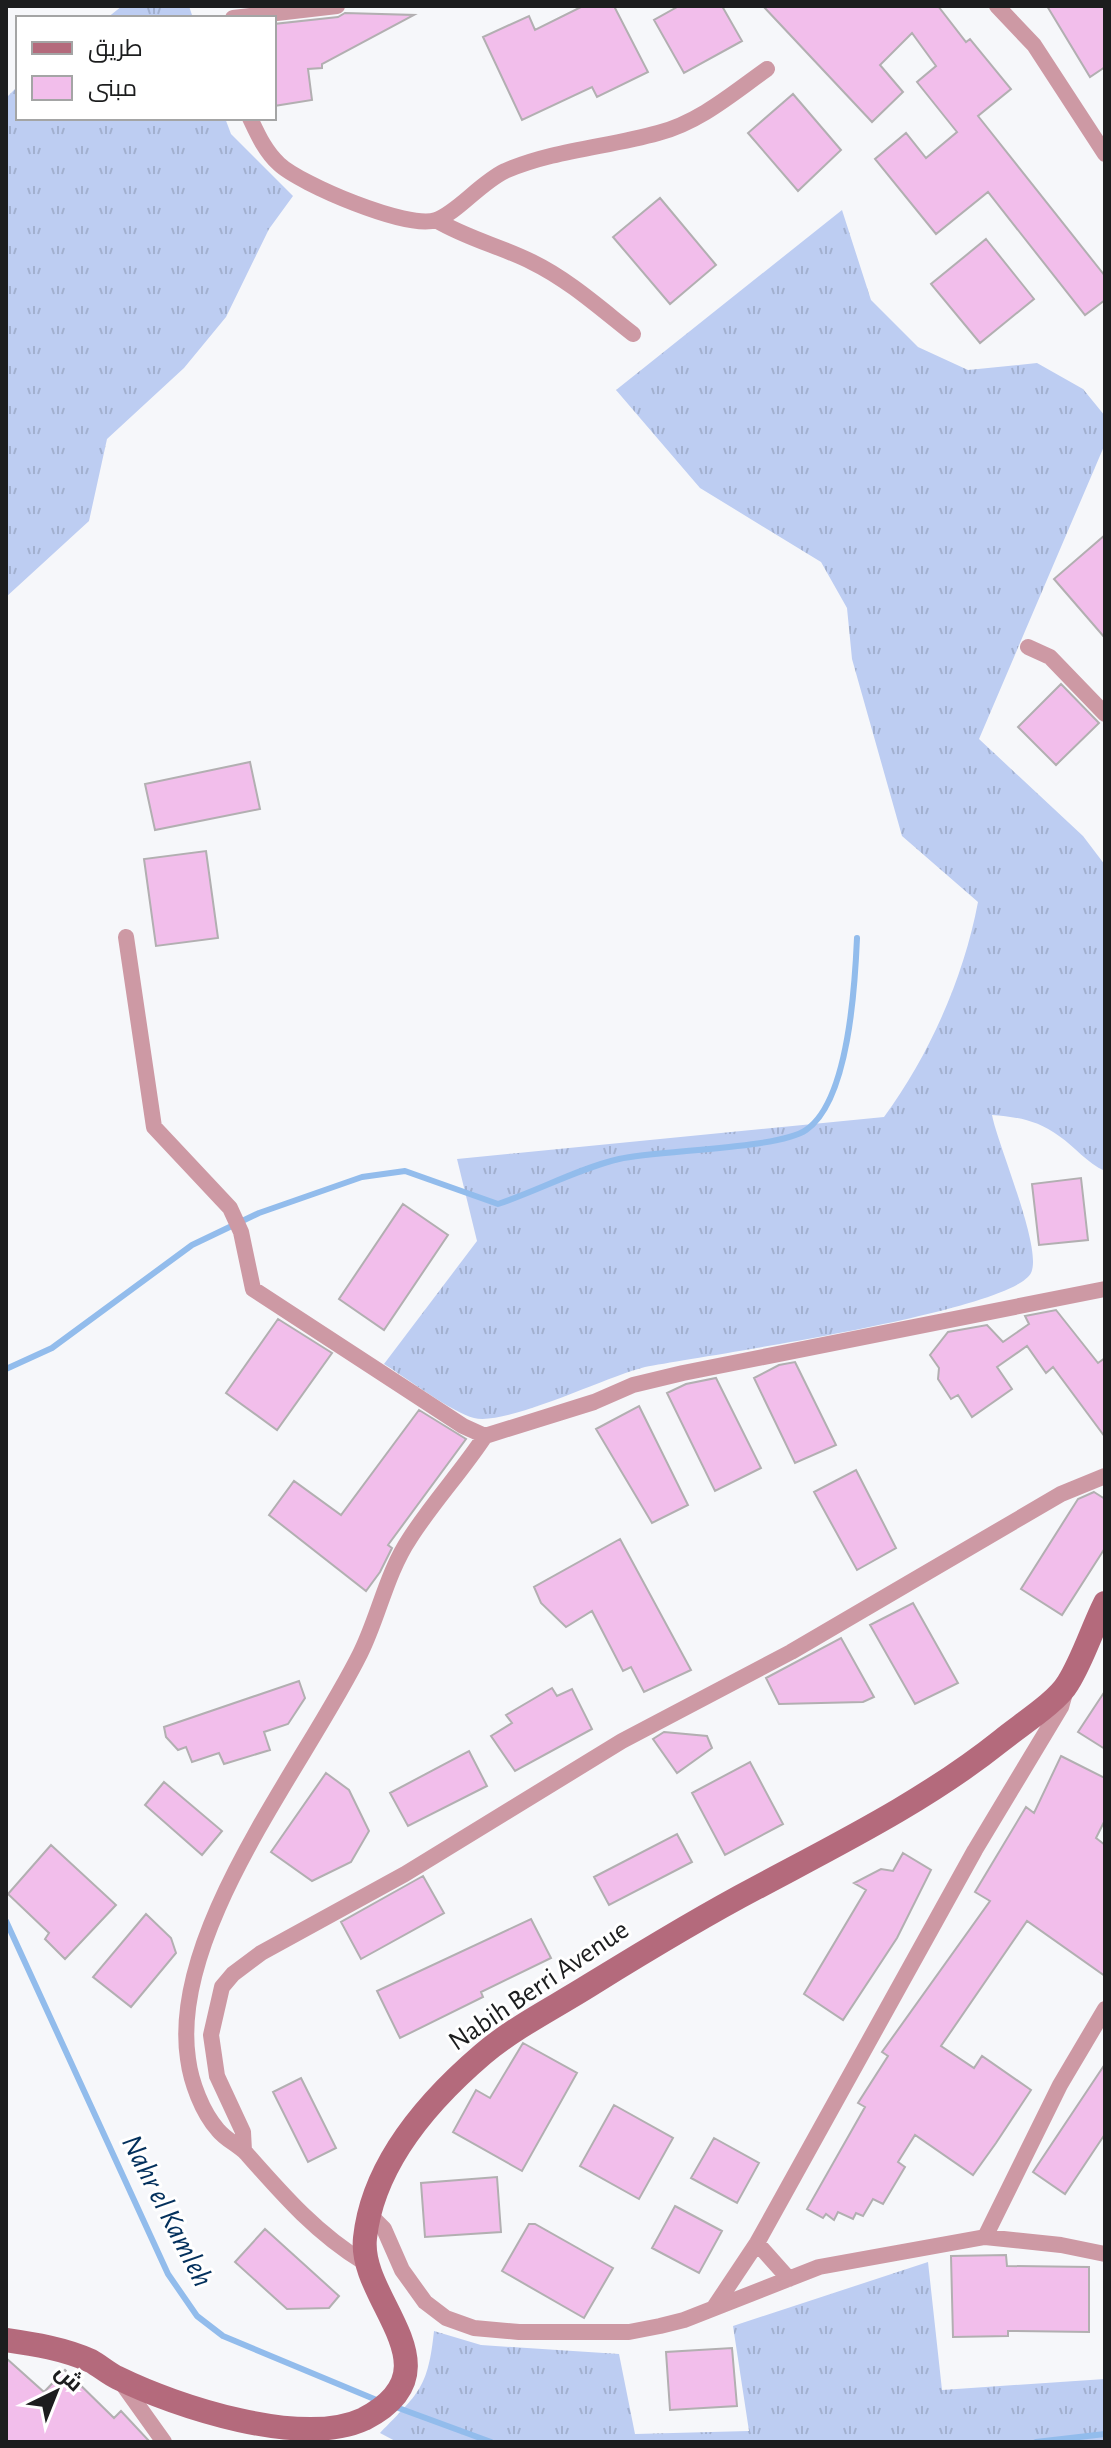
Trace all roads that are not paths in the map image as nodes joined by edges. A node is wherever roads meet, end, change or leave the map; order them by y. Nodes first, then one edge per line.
1 (337, 6) edge
2 (997, 6) edge
3 (244, 16) edge
4 (767, 69) dead end
5 (251, 120) edge
6 (1105, 154) edge
7 (436, 220) junction
8 (633, 334) dead end
9 (1028, 647) dead end
10 (1105, 714) edge
11 (126, 937) dead end
12 (1105, 1289) edge
13 (485, 1436) junction
14 (1105, 1476) edge
15 (1105, 1603) edge
16 (1067, 1685) junction
17 (1105, 2009) edge
18 (244, 2151) junction
19 (369, 2214) junction
20 (985, 2237) junction
21 (757, 2243) junction
22 (1105, 2254) edge
23 (365, 2263) junction
24 (789, 2279) junction
25 (715, 2306) junction
26 (6, 2340) edge
27 (118, 2378) junction
28 (164, 2442) edge

1 - 3 street
2 - 6 street
4 - 7 street
5 - 7 street
7 - 8 street
9 - 10 street
11 - 13 street
12 - 13 street
13 - 18 street
14 - 18 street
15 - 16 street, Nabih Berri Avenue
16 - 19 street, Nabih Berri Avenue
16 - 21 street
17 - 20 street
18 - 23 street
19 - 23 street, Nabih Berri Avenue
19 - 25 street
20 - 22 street
20 - 24 street
21 - 24 street
21 - 25 street
23 - 27 street
24 - 25 street
26 - 27 street
27 - 28 street

